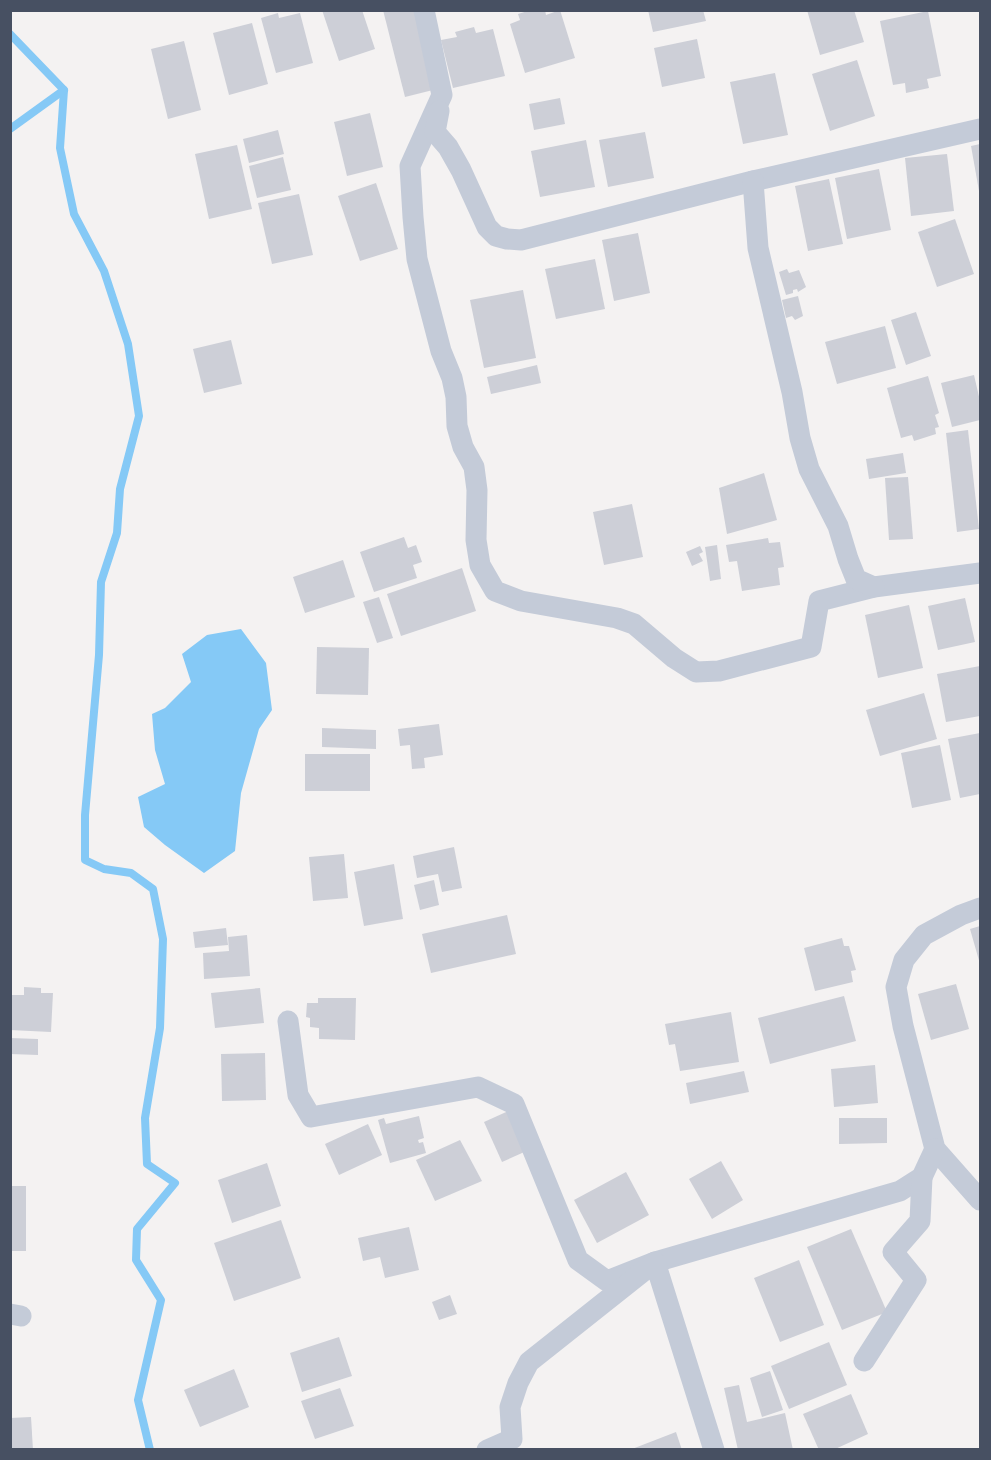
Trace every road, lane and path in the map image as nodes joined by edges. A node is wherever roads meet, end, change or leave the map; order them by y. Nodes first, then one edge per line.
1 (424, 10) edge
2 (442, 94) junction
3 (981, 129) edge
4 (753, 181) junction
5 (981, 573) edge
6 (874, 587) junction
7 (981, 908) edge
8 (288, 1021) dead end
9 (935, 1149) junction
10 (922, 1177) junction
11 (981, 1200) edge
12 (656, 1262) junction
13 (864, 1361) dead end
14 (487, 1449) edge
15 (714, 1449) edge

1 - 2 street
2 - 4 street
2 - 6 street
3 - 4 street
4 - 6 street
5 - 6 street
7 - 9 street
8 - 12 street
9 - 10 street
9 - 11 street
10 - 12 street
10 - 13 street
12 - 14 street
12 - 15 street

